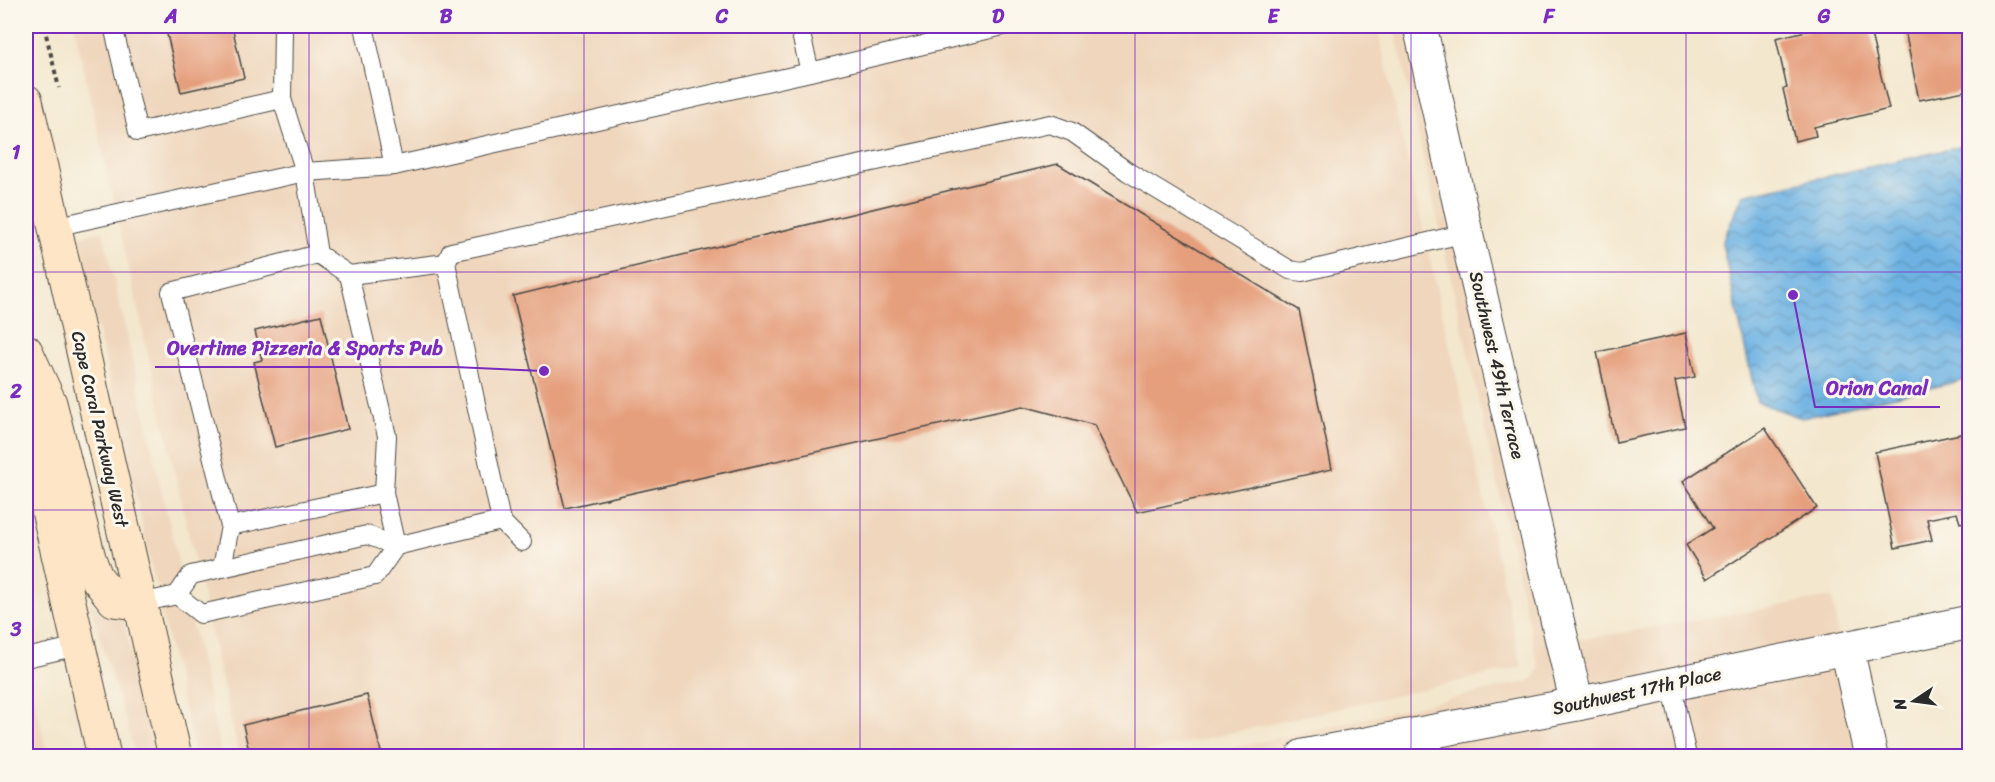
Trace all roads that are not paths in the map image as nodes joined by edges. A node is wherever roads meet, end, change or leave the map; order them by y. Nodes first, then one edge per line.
1 (113, 26) edge
2 (283, 26) edge
3 (364, 26) edge
4 (799, 26) edge
5 (1003, 26) edge
6 (1420, 26) edge
7 (810, 72) junction
8 (282, 99) junction
9 (26, 101) edge
10 (394, 166) junction
11 (305, 172) junction
12 (26, 211) edge
13 (54, 227) junction
14 (1466, 233) junction
15 (318, 254) junction
16 (446, 263) junction
17 (349, 275) junction
18 (26, 351) edge
19 (26, 414) edge
20 (384, 493) junction
21 (501, 521) junction
22 (230, 526) junction
23 (522, 542) dead end
24 (396, 546) junction
25 (222, 568) junction
26 (177, 595) junction
27 (140, 603) junction
28 (1970, 621) edge
29 (78, 646) junction
30 (1847, 649) junction
31 (26, 658) edge
32 (1671, 684) junction
33 (1577, 704) junction
34 (1432, 744) edge
35 (104, 756) edge
36 (175, 756) edge
37 (1303, 756) edge
38 (1687, 756) edge
39 (1871, 756) edge

1 - 8 lane
2 - 8 lane
3 - 10 lane
4 - 7 lane
5 - 7 lane
6 - 14 street, Southwest 49th Terrace
7 - 10 lane
8 - 11 lane
9 - 13 street, Cape Coral Parkway West
10 - 11 lane
11 - 13 lane
11 - 15 lane
12 - 13 street
13 - 27 street, Cape Coral Parkway West
14 - 16 lane
14 - 33 street, Southwest 49th Terrace
15 - 17 lane
15 - 22 lane
16 - 17 lane
16 - 21 lane
17 - 20 lane
18 - 27 street
19 - 29 street
20 - 22 lane
20 - 24 lane
21 - 23 lane
21 - 24 lane
22 - 25 lane
24 - 25 lane
24 - 26 lane
25 - 26 lane
26 - 27 lane
27 - 36 street, Cape Coral Parkway West
28 - 30 street, Southwest 17th Place
29 - 31 lane
29 - 35 street
30 - 32 street, Southwest 17th Place
30 - 39 street
32 - 33 street, Southwest 17th Place
32 - 38 lane
33 - 34 street, Southwest 17th Place
34 - 37 street, Southwest 17th Place

